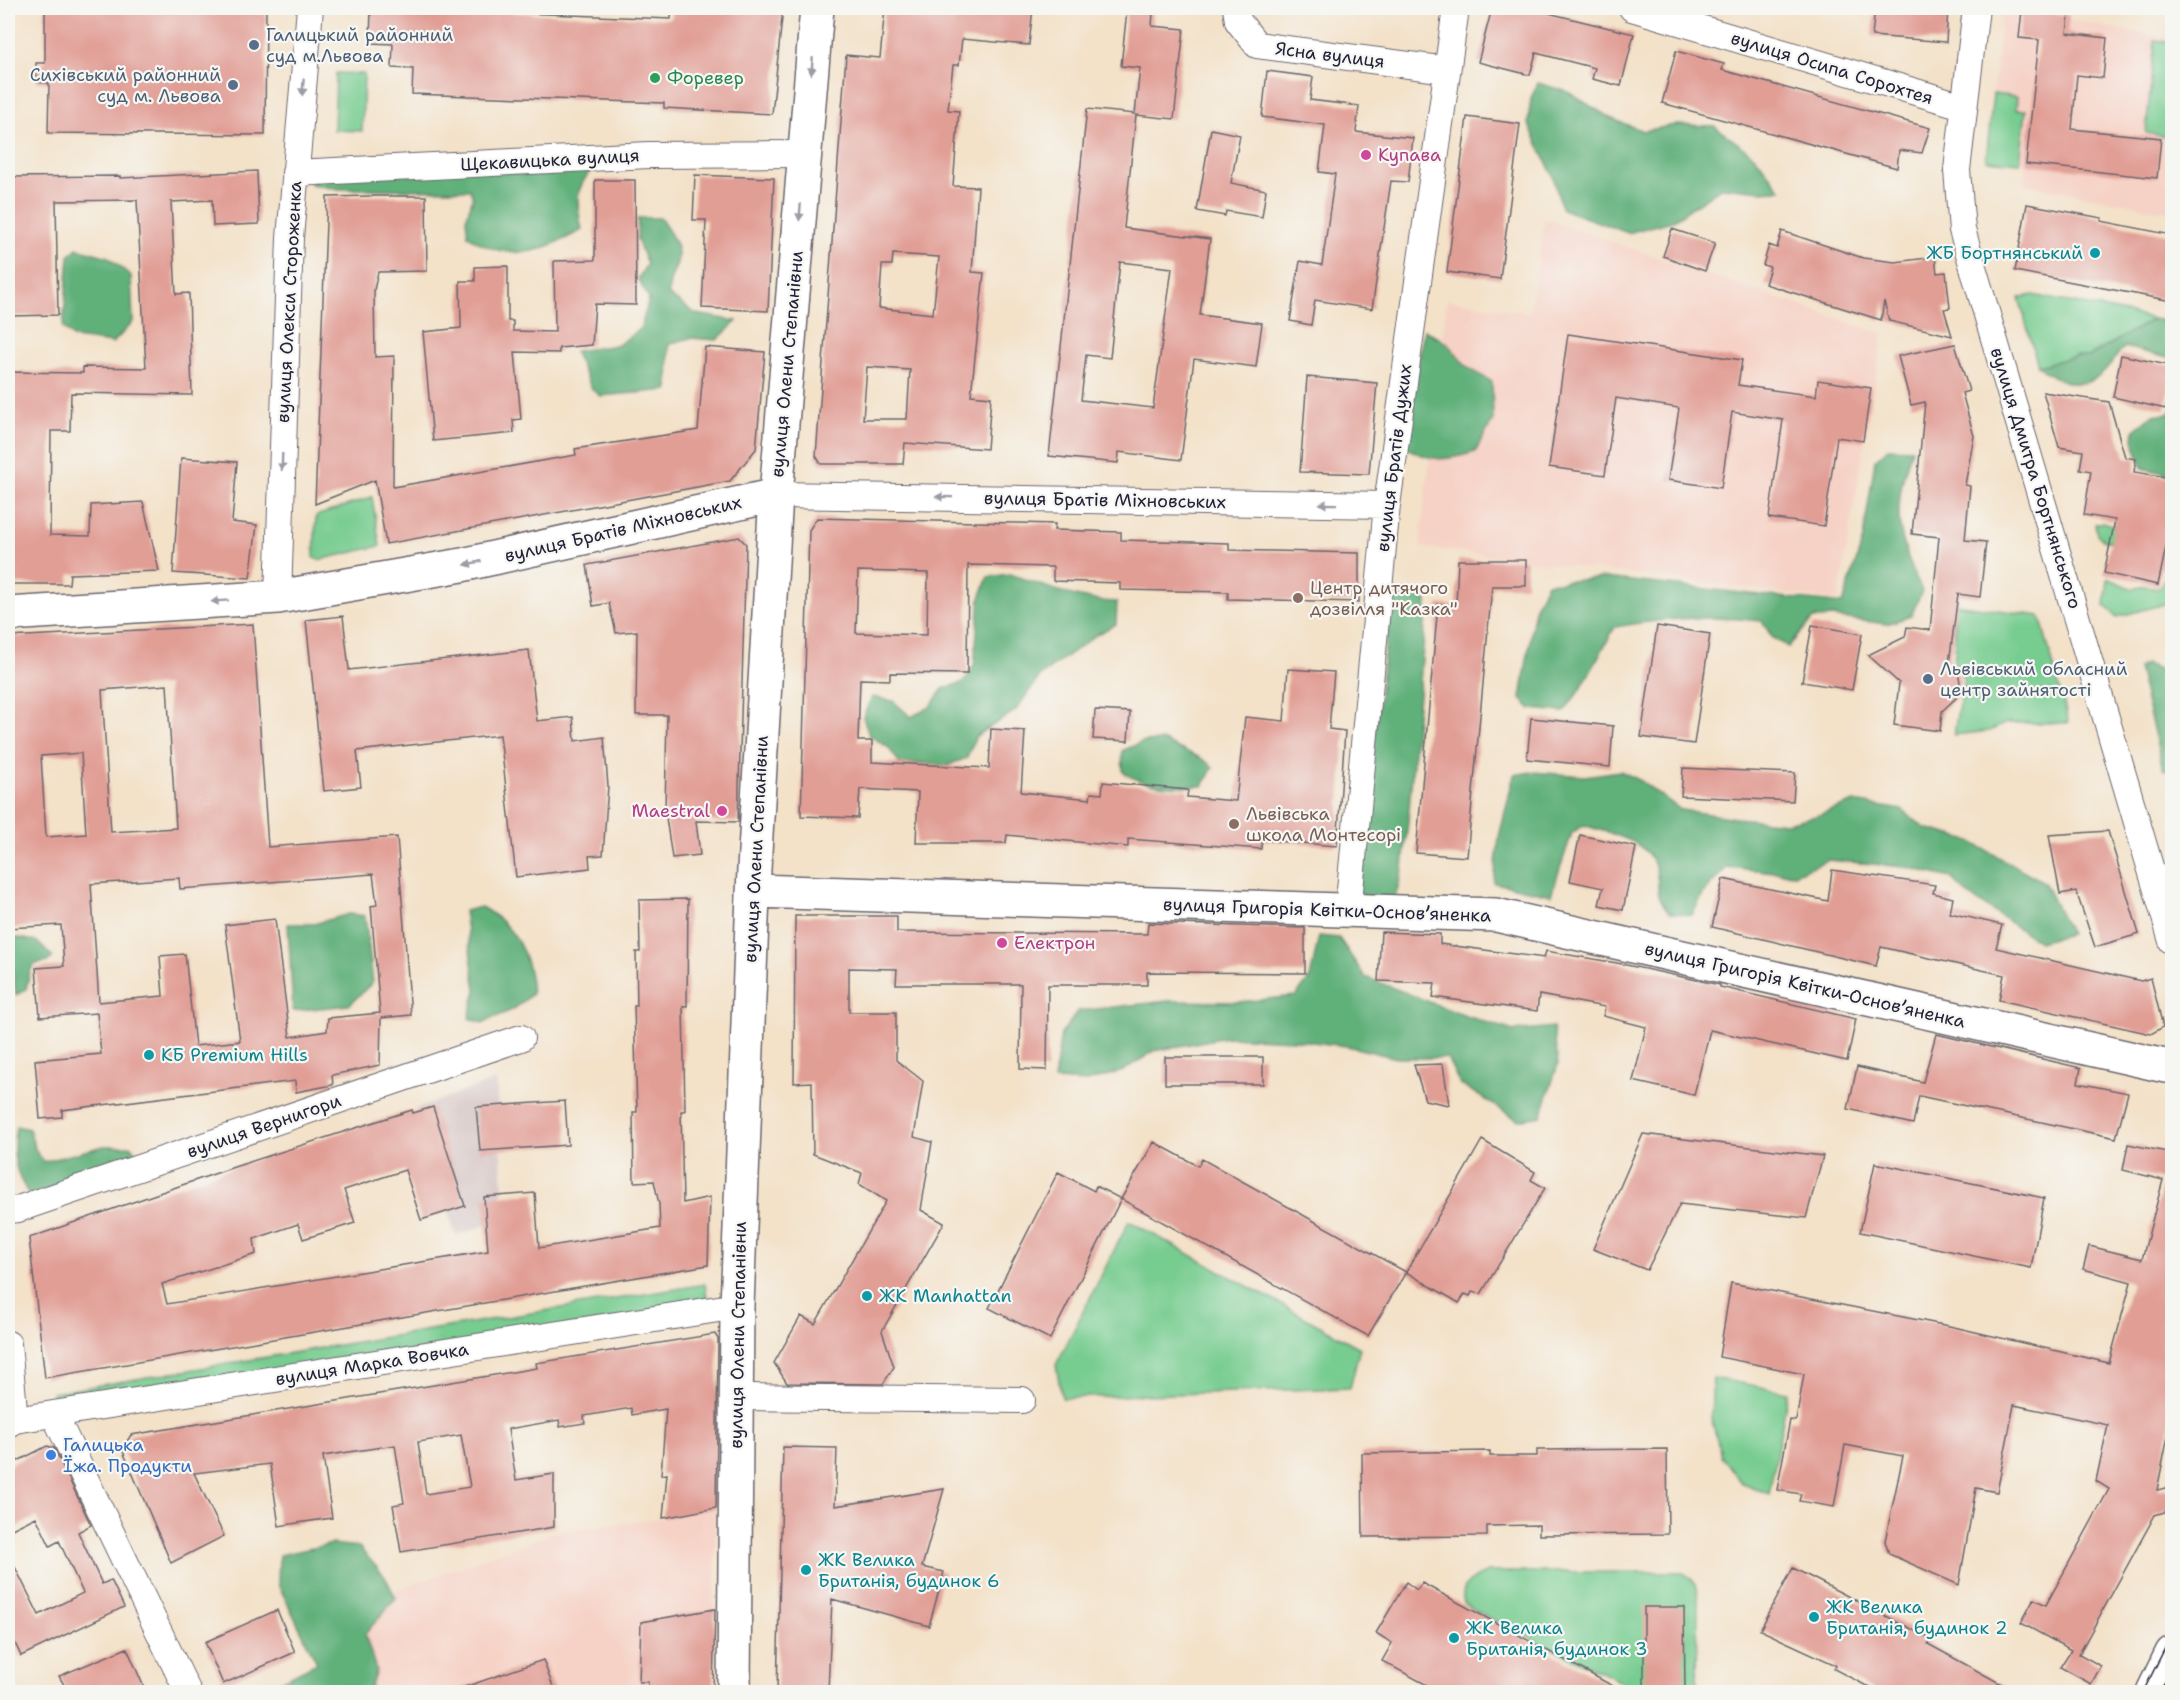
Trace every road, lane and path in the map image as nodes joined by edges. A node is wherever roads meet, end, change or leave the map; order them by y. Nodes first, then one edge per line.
1 (310, 8) edge
2 (817, 8) edge
3 (1236, 8) edge
4 (1456, 8) edge
5 (1632, 8) edge
6 (1976, 8) edge
7 (1447, 70) junction
8 (1963, 106) junction
9 (805, 154) junction
10 (295, 172) junction
11 (776, 495) junction
12 (1387, 505) junction
13 (278, 597) junction
14 (8, 614) edge
15 (754, 891) junction
16 (1348, 911) junction
17 (2172, 941) edge
18 (521, 1038) dead end
19 (2172, 1065) edge
20 (8, 1210) edge
21 (737, 1306) junction
22 (8, 1344) edge
23 (736, 1397) junction
24 (1022, 1401) dead end
25 (54, 1414) junction
26 (11, 1422) edge
27 (2172, 1653) edge
28 (188, 1692) edge
29 (734, 1692) edge
30 (2153, 1692) edge

1 -> 10 street, вулиця Олекси Стороженка
2 -> 9 street, вулиця Олени Степанівни
3 - 7 street, Ясна вулиця
4 - 7 street, вулиця Братів Дужих
5 - 8 street, вулиця Осипа Сорохтея
6 - 8 street, вулиця Дмитра Бортнянського
7 - 12 street, вулиця Братів Дужих
8 - 17 street, вулиця Дмитра Бортнянського
9 - 10 street, Щекавицька вулиця
9 -> 11 street, вулиця Олени Степанівни
10 -> 13 street, вулиця Олекси Стороженка
12 -> 11 street, вулиця Братів Міхновських
11 -> 13 street, вулиця Братів Міхновських
11 - 15 street, вулиця Олени Степанівни
12 - 16 street, вулиця Братів Дужих
13 -> 14 street, вулиця Братів Міхновських
15 - 16 street, вулиця Григорія Квітки-Основʼяненка
15 - 21 street, вулиця Олени Степанівни
16 - 19 street, вулиця Григорія Квітки-Основʼяненка
18 - 20 street, вулиця Вернигори
21 - 23 street, вулиця Олени Степанівни
21 - 25 street, вулиця Марка Вовчка
22 - 26 street
23 - 24 street
23 - 29 street, вулиця Олени Степанівни
25 - 26 street, вулиця Марка Вовчка
25 - 28 street
27 - 30 street

